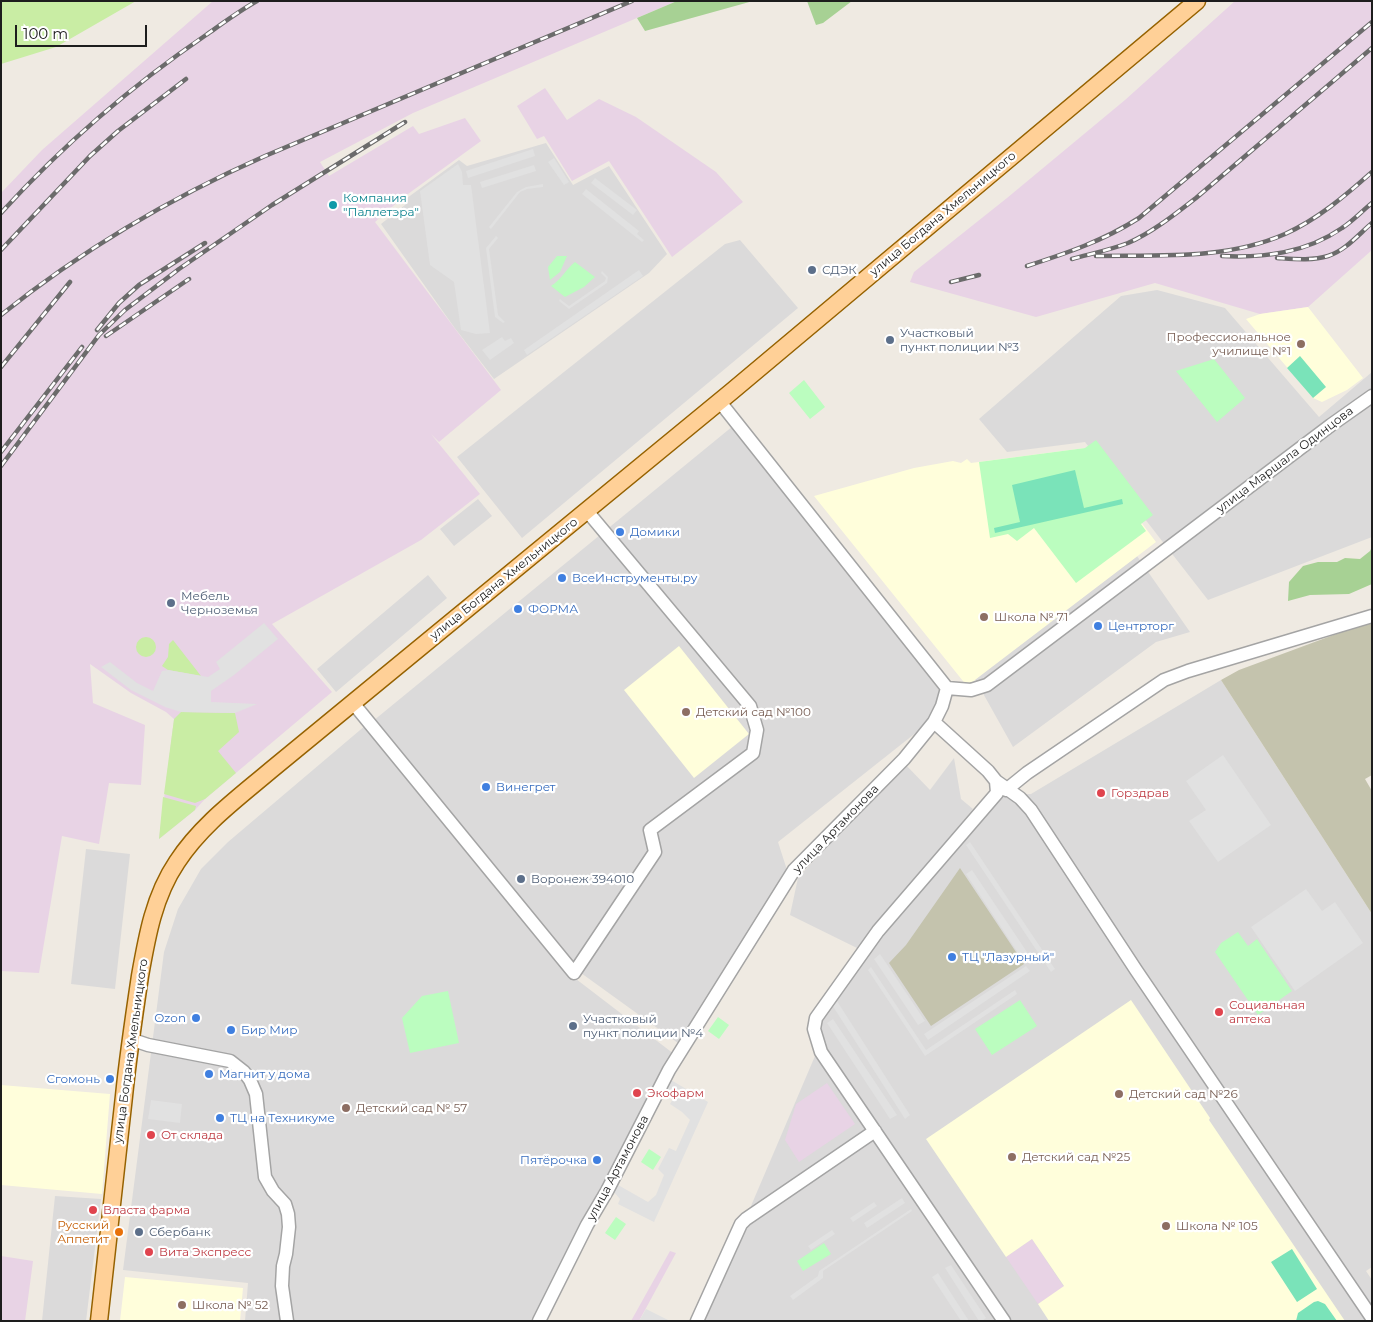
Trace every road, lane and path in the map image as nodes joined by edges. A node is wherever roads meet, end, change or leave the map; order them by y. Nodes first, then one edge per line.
1 (1197, 1) edge
2 (1372, 396) edge
3 (720, 402) junction
4 (586, 511) junction
5 (1372, 616) edge
6 (947, 688) junction
7 (353, 703) junction
8 (934, 722) junction
9 (996, 781) junction
10 (1006, 790) junction
11 (130, 1039) junction
12 (875, 1132) junction
13 (1372, 1318) edge
14 (99, 1321) edge
15 (287, 1321) edge
16 (539, 1321) edge
17 (697, 1321) edge
18 (1004, 1321) edge

1 - 3 main road, улица Богдана Хмельницкого
2 - 6 street, улица Маршала Одинцова
3 - 4 main road, улица Богдана Хмельницкого
3 - 6 street
4 - 7 main road, улица Богдана Хмельницкого
4 - 7 street
5 - 10 street
6 - 8 street, улица Артамонова
7 - 11 main road, улица Богдана Хмельницкого
8 - 9 street
8 - 16 street, улица Артамонова
9 - 10 street
9 - 12 street
10 - 13 street
11 - 14 main road, улица Богдана Хмельницкого
11 - 15 street
12 - 17 street
12 - 18 street

